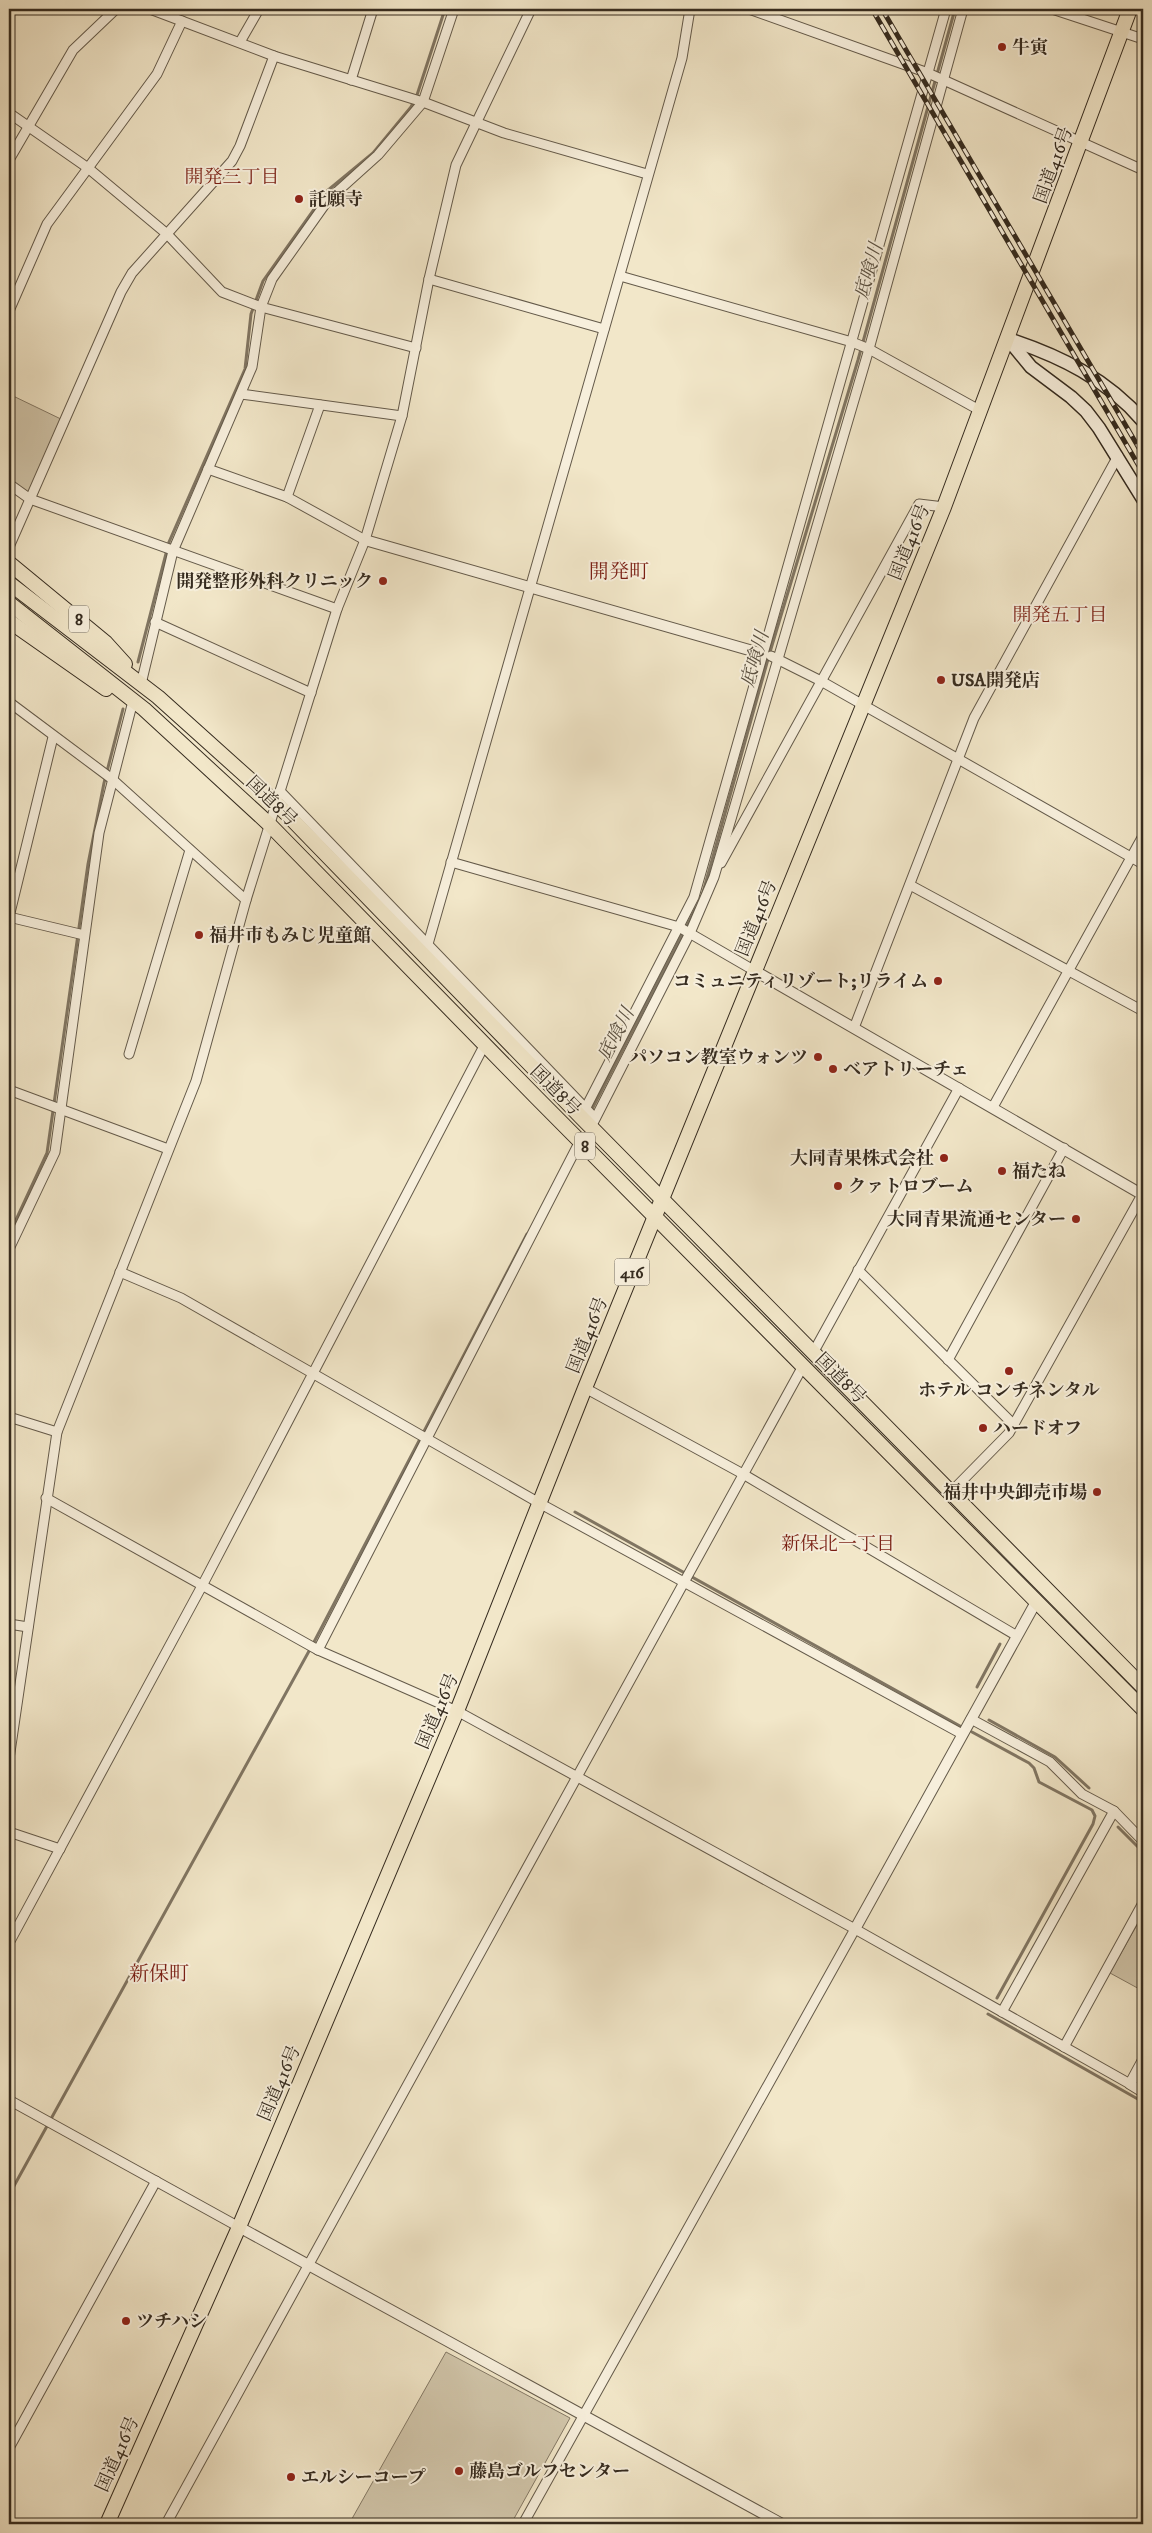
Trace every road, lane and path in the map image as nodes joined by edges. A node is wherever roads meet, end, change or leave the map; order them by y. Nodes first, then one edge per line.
1 (116, 9) edge
2 (150, 9) edge
3 (259, 9) edge
4 (373, 9) edge
5 (454, 9) edge
6 (531, 9) edge
7 (690, 9) edge
8 (748, 9) edge
9 (946, 9) edge
10 (963, 9) edge
11 (1052, 9) edge
12 (1130, 9) edge
13 (182, 21) junction
14 (1122, 32) junction
15 (1143, 39) edge
16 (240, 42) junction
17 (274, 56) junction
18 (928, 73) junction
19 (351, 80) junction
20 (943, 81) junction
21 (423, 102) junction
22 (9, 113) edge
23 (476, 121) junction
24 (29, 127) junction
25 (1080, 144) junction
26 (9, 160) edge
27 (88, 168) junction
28 (1143, 170) edge
29 (648, 174) junction
30 (167, 234) junction
31 (620, 276) junction
32 (429, 279) junction
33 (10, 306) edge
34 (261, 307) junction
35 (604, 329) junction
36 (1008, 339) junction
37 (852, 342) junction
38 (416, 348) junction
39 (869, 349) junction
40 (241, 394) junction
41 (320, 405) junction
42 (981, 411) junction
43 (402, 416) junction
44 (1143, 421) edge
45 (1118, 456) junction
46 (208, 469) junction
47 (9, 484) edge
48 (287, 497) junction
49 (30, 499) junction
50 (1143, 499) edge
51 (944, 507) junction
52 (365, 540) junction
53 (9, 547) edge
54 (173, 551) junction
55 (9, 563) edge
56 (9, 583) edge
57 (531, 587) junction
58 (9, 603) edge
59 (337, 609) junction
60 (9, 621) edge
61 (155, 622) junction
62 (763, 654) junction
63 (776, 658) junction
64 (821, 681) junction
65 (141, 684) junction
66 (310, 693) junction
67 (9, 702) edge
68 (136, 704) junction
69 (862, 706) junction
70 (53, 737) junction
71 (958, 760) junction
72 (112, 779) junction
73 (278, 797) junction
74 (269, 824) junction
75 (1143, 836) edge
76 (190, 850) junction
77 (1132, 858) junction
78 (451, 862) junction
79 (1143, 864) edge
80 (714, 876) junction
81 (910, 885) junction
82 (246, 900) junction
83 (9, 917) edge
84 (679, 927) junction
85 (690, 933) junction
86 (84, 935) junction
87 (428, 944) junction
88 (755, 971) junction
89 (1069, 971) junction
90 (1143, 1011) edge
91 (854, 1028) junction
92 (485, 1044) junction
93 (129, 1054) dead end
94 (959, 1088) junction
95 (9, 1090) edge
96 (993, 1107) junction
97 (60, 1109) junction
98 (588, 1117) junction
99 (580, 1141) junction
100 (1064, 1148) junction
101 (168, 1149) junction
102 (1143, 1194) edge
103 (662, 1199) junction
104 (655, 1217) junction
105 (9, 1249) edge
106 (858, 1270) junction
107 (120, 1272) junction
108 (813, 1353) junction
109 (948, 1360) junction
110 (803, 1366) junction
111 (312, 1373) junction
112 (586, 1388) junction
113 (9, 1417) edge
114 (1014, 1425) junction
115 (57, 1432) junction
116 (428, 1439) junction
117 (744, 1474) junction
118 (950, 1493) junction
119 (46, 1498) junction
120 (541, 1504) junction
121 (684, 1581) junction
122 (203, 1584) junction
123 (1036, 1602) junction
124 (9, 1624) edge
125 (28, 1627) junction
126 (1017, 1636) junction
127 (318, 1650) junction
128 (1143, 1687) edge
129 (1143, 1709) edge
130 (457, 1710) junction
131 (970, 1719) junction
132 (962, 1734) junction
133 (9, 1759) edge
134 (576, 1776) junction
135 (1114, 1811) junction
136 (9, 1832) edge
137 (1143, 1841) edge
138 (60, 1849) junction
139 (1143, 1904) edge
140 (855, 1929) junction
141 (9, 1943) edge
142 (1002, 2012) junction
143 (1064, 2047) junction
144 (1143, 2060) edge
145 (1130, 2084) junction
146 (1143, 2092) edge
147 (9, 2100) edge
148 (156, 2181) junction
149 (238, 2227) junction
150 (308, 2265) junction
151 (584, 2416) junction
152 (9, 2448) edge
153 (106, 2524) edge
154 (166, 2524) edge
155 (523, 2524) edge
156 (782, 2524) edge

1 - 24 street
2 - 13 street
3 - 16 street
4 - 19 street
5 - 21 street
6 - 23 street
7 - 29 street
8 - 18 street
9 - 18 street
10 - 20 street
11 - 14 street
12 - 14 highway, 国道416号 / 416
13 - 16 street
13 - 27 street
14 - 15 street
14 - 25 highway, 国道416号 / 416
16 - 17 street
17 - 19 street
17 - 30 street
18 - 20 street
18 - 37 street
19 - 21 street
20 - 25 street
20 - 39 street
21 - 23 street
21 - 34 street
22 - 24 street
23 - 29 street
23 - 32 street
24 - 26 street
24 - 27 street
25 - 28 street
25 - 36 highway, 国道416号 / 416
27 - 30 street
27 - 33 street
29 - 31 street
30 - 34 street
30 - 49 street
31 - 35 street
31 - 37 street
32 - 35 street
32 - 38 street
34 - 38 street
34 - 40 street
35 - 57 street
36 - 42 highway, 国道416号 / 416
36 - 44 main road
36 - 45 main road
37 - 39 street
37 - 62 street
38 - 43 street
39 - 42 street
39 - 63 street
40 - 41 street
40 - 46 street
41 - 43 street
41 - 48 street
42 - 51 highway, 国道416号 / 416
43 - 52 street
45 - 50 main road
45 - 71 street
46 - 48 street
46 - 54 street
47 - 49 street
48 - 52 street
49 - 53 street
49 - 54 street
51 - 64 street
51 - 69 highway, 国道416号 / 416
52 - 57 street
52 - 59 street
54 - 59 street
54 - 61 street
55 - 65 highway, 8
56 - 65 highway, 国道8号 / 8
57 - 62 street
57 - 78 street
58 - 68 highway, 国道8号 / 8
59 - 66 street
60 - 68 highway, 8
61 - 65 street
61 - 66 street
62 - 63 street
62 - 84 street
63 - 64 street
63 - 80 street
64 - 69 street
64 - 80 street
65 - 73 highway, 国道8号 / 8
66 - 73 street
67 - 70 street
68 - 72 street
68 - 74 highway, 国道8号 / 8
69 - 71 street
69 - 88 highway, 国道416号 / 416
70 - 72 street
70 - 83 street
71 - 77 street
71 - 81 street
72 - 76 street
72 - 86 street
73 - 74 street
73 - 87 street
73 - 98 highway, 国道8号 / 8
74 - 82 street
74 - 92 highway, 国道8号 / 8
75 - 77 street
76 - 82 street
76 - 93 street
77 - 79 street
77 - 89 street
78 - 84 street
78 - 87 street
80 - 85 street
81 - 89 street
81 - 91 street
82 - 101 street
83 - 86 street
84 - 85 street
84 - 98 street
85 - 88 street
85 - 98 street
86 - 97 street
87 - 98 street
88 - 91 street
88 - 103 highway, 国道416号 / 416
89 - 90 street
89 - 96 street
91 - 94 street
92 - 99 highway, 国道8号 / 8
92 - 111 street
94 - 96 street
94 - 106 street
95 - 97 street
96 - 100 street
97 - 101 street
97 - 105 street
98 - 103 highway, 国道8号 / 8
99 - 104 highway, 国道8号 / 8
99 - 116 street
100 - 102 street
100 - 109 street
101 - 107 street
102 - 114 street
103 - 104 highway, 国道416号 / 416
103 - 108 highway, 国道8号 / 8
104 - 110 highway, 国道8号 / 8
104 - 112 highway, 国道416号 / 416
106 - 108 street
106 - 109 street
107 - 111 street
107 - 115 street
108 - 118 highway, 国道8号 / 8
109 - 114 street
110 - 117 street
110 - 123 highway, 国道8号 / 8
111 - 116 street
111 - 122 street
112 - 117 street
112 - 120 highway, 国道416号 / 416
113 - 115 street
114 - 118 street
115 - 119 street
116 - 120 street
116 - 127 street
117 - 121 street
117 - 126 street
118 - 128 highway, 国道8号 / 8
119 - 122 street
119 - 125 street
120 - 121 street
120 - 130 highway, 国道416号 / 416
121 - 132 street
121 - 134 street
122 - 127 street
122 - 138 street
123 - 126 street
123 - 129 highway, 国道8号 / 8
124 - 125 street
125 - 133 street
126 - 131 street
127 - 130 street
130 - 134 street
130 - 149 highway, 国道416号 / 416
131 - 132 street
131 - 135 street
132 - 140 street
134 - 140 street
134 - 150 street
135 - 137 street
135 - 142 street
136 - 138 street
138 - 141 street
139 - 143 street
140 - 142 street
140 - 151 street
142 - 143 street
143 - 145 street
144 - 145 street
145 - 146 street
147 - 148 street
148 - 149 street
148 - 152 street
149 - 150 street
149 - 153 highway, 国道416号 / 416
150 - 151 street
150 - 154 street
151 - 155 street
151 - 156 street

